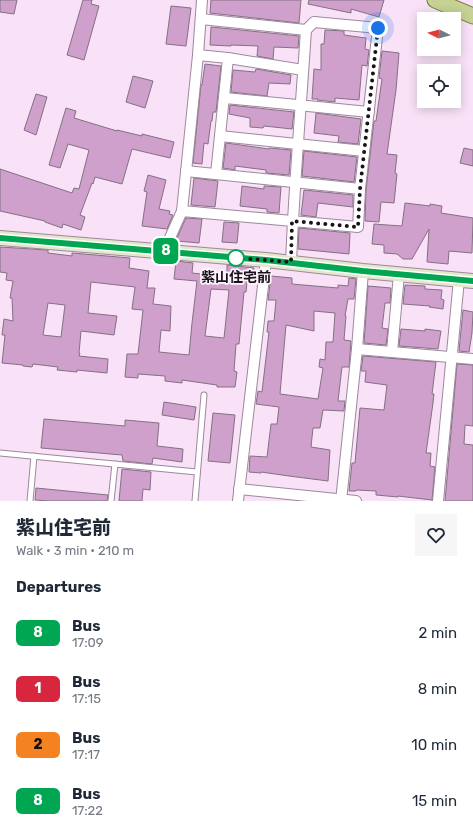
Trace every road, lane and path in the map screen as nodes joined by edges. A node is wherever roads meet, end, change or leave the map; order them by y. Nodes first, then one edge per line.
1 (202, 0) edge
2 (435, 0) edge
3 (473, 16) edge
4 (201, 19) junction
5 (306, 30) junction
6 (198, 55) junction
7 (228, 58) junction
8 (303, 70) junction
9 (224, 98) junction
10 (300, 105) junction
11 (369, 112) junction
12 (220, 136) junction
13 (298, 144) junction
14 (364, 151) junction
15 (186, 171) junction
16 (216, 174) junction
17 (295, 182) junction
18 (360, 189) junction
19 (182, 211) junction
20 (292, 221) junction
21 (0, 238) edge
22 (164, 251) junction
23 (266, 260) junction
24 (291, 262) junction
25 (363, 271) junction
26 (399, 274) junction
27 (466, 280) edge
28 (357, 349) junction
29 (392, 352) junction
30 (452, 358) junction
31 (473, 359) edge
32 (204, 395) dead end
33 (0, 453) edge
34 (34, 456) junction
35 (115, 464) junction
36 (197, 472) junction
37 (239, 490) junction
38 (341, 500) edge
39 (30, 501) edge
40 (111, 501) edge
41 (195, 501) edge
42 (238, 501) edge
43 (356, 501) edge
44 (438, 501) edge

1 - 4 street
2 - 3 main road
4 - 5 street
4 - 6 street
5 - 8 street
5 - 11 street
6 - 7 street
6 - 15 street
7 - 8 street
7 - 9 street
8 - 10 street
9 - 10 street
9 - 12 street
10 - 11 street
10 - 13 street
11 - 14 street
12 - 13 street
12 - 16 street
13 - 14 street
13 - 17 street
14 - 18 street
15 - 16 street
15 - 19 street
16 - 17 street
17 - 18 street
17 - 20 street
18 - 20 street
19 - 20 street
19 - 22 street
20 - 24 street
21 - 22 main road
22 - 23 main road
23 - 24 main road
23 - 37 street
24 - 25 main road
25 - 26 main road
25 - 28 street
26 - 27 main road
26 - 29 street
27 - 30 street
28 - 29 street
28 - 38 street
29 - 30 street
30 - 31 street
30 - 44 street
32 - 36 lane
33 - 34 lane
34 - 35 lane
34 - 39 lane
35 - 36 lane
35 - 40 lane
36 - 41 lane
37 - 38 street
37 - 42 street
38 - 43 street

